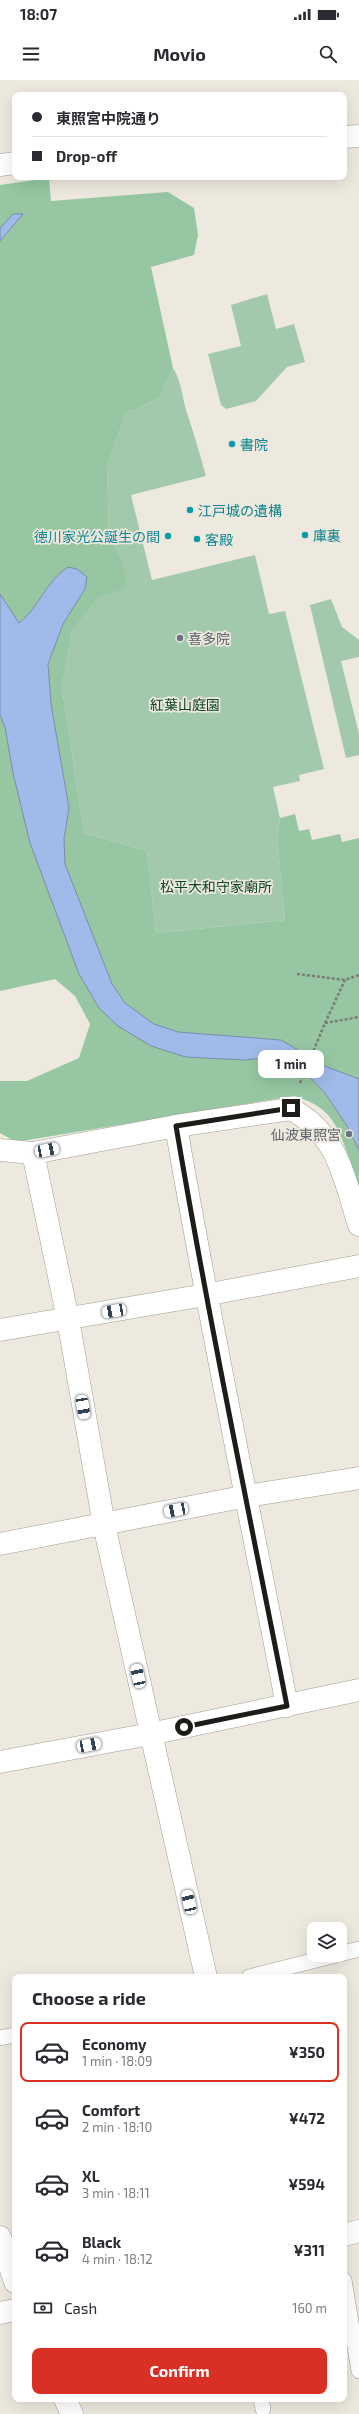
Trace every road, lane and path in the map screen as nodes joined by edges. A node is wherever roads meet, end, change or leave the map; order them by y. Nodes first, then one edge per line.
1 (359, 136) edge
2 (347, 137) edge
3 (12, 163) edge
4 (0, 165) edge
5 (297, 974) dead end
6 (359, 975) edge
7 (345, 980) junction
8 (359, 1017) edge
9 (325, 1023) junction
10 (301, 1080) dead end
11 (176, 1126) junction
12 (0, 1150) edge
13 (33, 1152) junction
14 (359, 1225) edge
15 (359, 1266) edge
16 (205, 1295) junction
17 (68, 1319) junction
18 (0, 1330) edge
19 (359, 1478) edge
20 (247, 1496) junction
21 (104, 1524) junction
22 (0, 1544) edge
23 (359, 1690) edge
24 (287, 1706) junction
25 (150, 1734) junction
26 (0, 1762) edge
27 (359, 1949) edge
28 (347, 1952) edge
29 (308, 1962) edge
30 (205, 1974) edge
31 (261, 1974) edge
32 (12, 2036) edge
33 (0, 2038) edge
34 (359, 2231) edge
35 (347, 2234) edge
36 (0, 2237) edge
37 (12, 2273) edge
38 (347, 2298) edge
39 (12, 2311) edge
40 (0, 2314) edge
41 (359, 2371) edge
42 (66, 2402) edge
43 (71, 2414) edge

1 - 2 street
3 - 4 street
5 - 7 path
6 - 7 path
7 - 9 path
8 - 9 path
9 - 10 path
11 - 13 street
11 - 14 street
11 - 16 street
12 - 13 street
13 - 17 street
15 - 16 street
16 - 17 street
16 - 20 street
17 - 18 street
17 - 21 street
19 - 20 street
20 - 21 street
20 - 24 street
21 - 22 street
21 - 25 street
23 - 24 street
24 - 25 street
25 - 26 street
25 - 30 street
27 - 28 lane
29 - 31 lane
32 - 33 lane
34 - 35 street
36 - 37 street
38 - 41 lane
39 - 40 street
42 - 43 street

